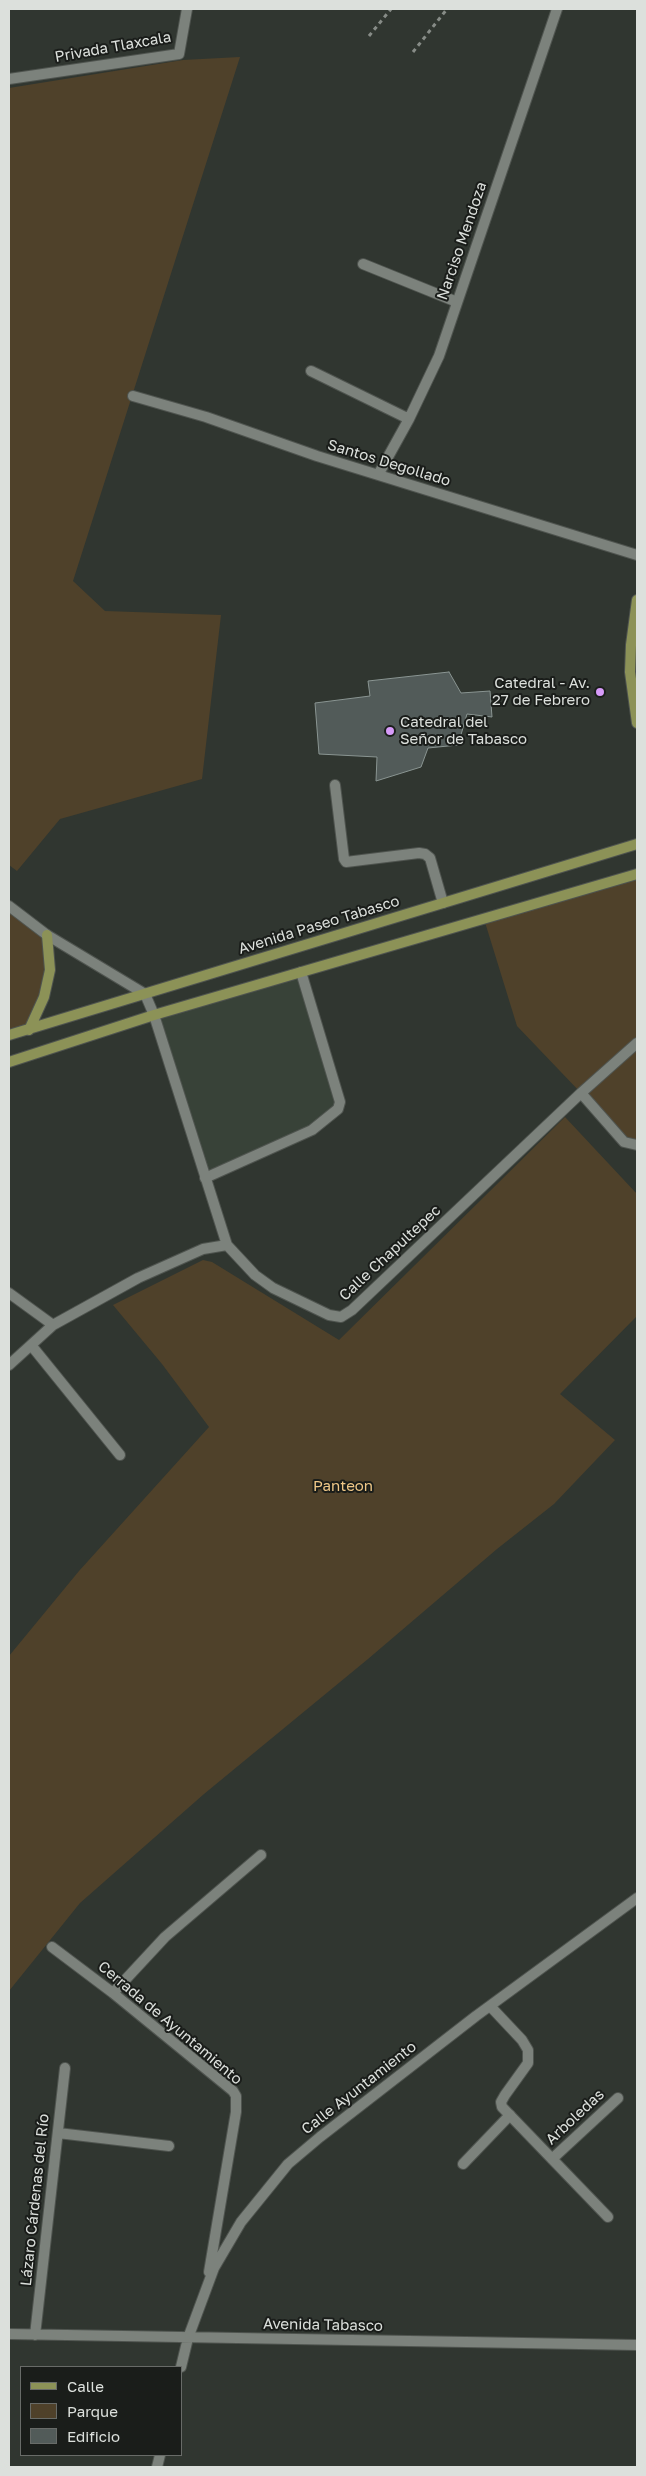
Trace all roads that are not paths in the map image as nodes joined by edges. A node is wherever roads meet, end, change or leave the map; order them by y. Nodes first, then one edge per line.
1 (187, 9) edge
2 (557, 9) edge
3 (9, 79) edge
4 (363, 264) dead end
5 (457, 302) junction
6 (311, 372) dead end
7 (133, 396) dead end
8 (409, 419) junction
9 (378, 475) junction
10 (637, 556) edge
11 (637, 600) edge
12 (637, 723) edge
13 (335, 785) dead end
14 (637, 844) edge
15 (637, 874) edge
16 (443, 903) junction
17 (9, 906) edge
18 (48, 935) junction
19 (301, 972) junction
20 (145, 994) junction
21 (154, 1015) junction
22 (29, 1030) junction
23 (9, 1036) edge
24 (637, 1043) edge
25 (9, 1062) edge
26 (582, 1093) junction
27 (637, 1145) edge
28 (206, 1178) junction
29 (226, 1245) junction
30 (9, 1293) edge
31 (53, 1325) junction
32 (31, 1345) junction
33 (9, 1365) edge
34 (120, 1455) dead end
35 (261, 1854) dead end
36 (637, 1898) edge
37 (52, 1947) dead end
38 (113, 1993) junction
39 (490, 2006) junction
40 (65, 2068) dead end
41 (618, 2098) dead end
42 (510, 2115) junction
43 (58, 2133) junction
44 (169, 2146) dead end
45 (552, 2159) junction
46 (463, 2164) dead end
47 (608, 2217) dead end
48 (207, 2285) junction
49 (9, 2334) edge
50 (35, 2334) junction
51 (188, 2338) junction
52 (637, 2345) edge
53 (181, 2366) edge

1 - 3 street, Privada Tlaxcala
2 - 5 street, Narciso Mendoza
4 - 5 street
5 - 8 street, Narciso Mendoza
6 - 8 street
7 - 9 street, Santos Degollado
8 - 9 street, Narciso Mendoza
9 - 10 street, Santos Degollado
11 - 12 main road
13 - 16 street
14 - 16 main road, Avenida Paseo Tabasco
15 - 19 main road
16 - 20 main road, Avenida Paseo Tabasco
17 - 18 street
18 - 20 street
18 - 22 main road
19 - 21 main road
19 - 28 street
20 - 21 street, Calle Chapultepec
20 - 22 main road, Avenida Paseo Tabasco
21 - 25 main road
21 - 28 street, Calle Chapultepec
22 - 23 main road, Avenida Paseo Tabasco
24 - 26 street, Calle Chapultepec
26 - 27 street
26 - 29 street, Calle Chapultepec
28 - 29 street, Calle Chapultepec
29 - 31 street
30 - 31 street
31 - 32 street
32 - 33 street
32 - 34 street
35 - 38 street
36 - 39 street, Calle Ayuntamiento
37 - 38 street, Cerrada de Ayuntamiento
38 - 48 street, Cerrada de Ayuntamiento
39 - 42 street
39 - 48 street, Calle Ayuntamiento
40 - 43 street, Lázaro Cárdenas del Río
41 - 45 street, Arboledas
42 - 45 street
42 - 46 street
43 - 44 street
43 - 50 street, Lázaro Cárdenas del Río
45 - 47 street
48 - 51 street, Calle Ayuntamiento
49 - 50 street, Avenida Tabasco
50 - 51 street, Avenida Tabasco
51 - 52 street, Avenida Tabasco
51 - 53 street, Calle Ayuntamiento

